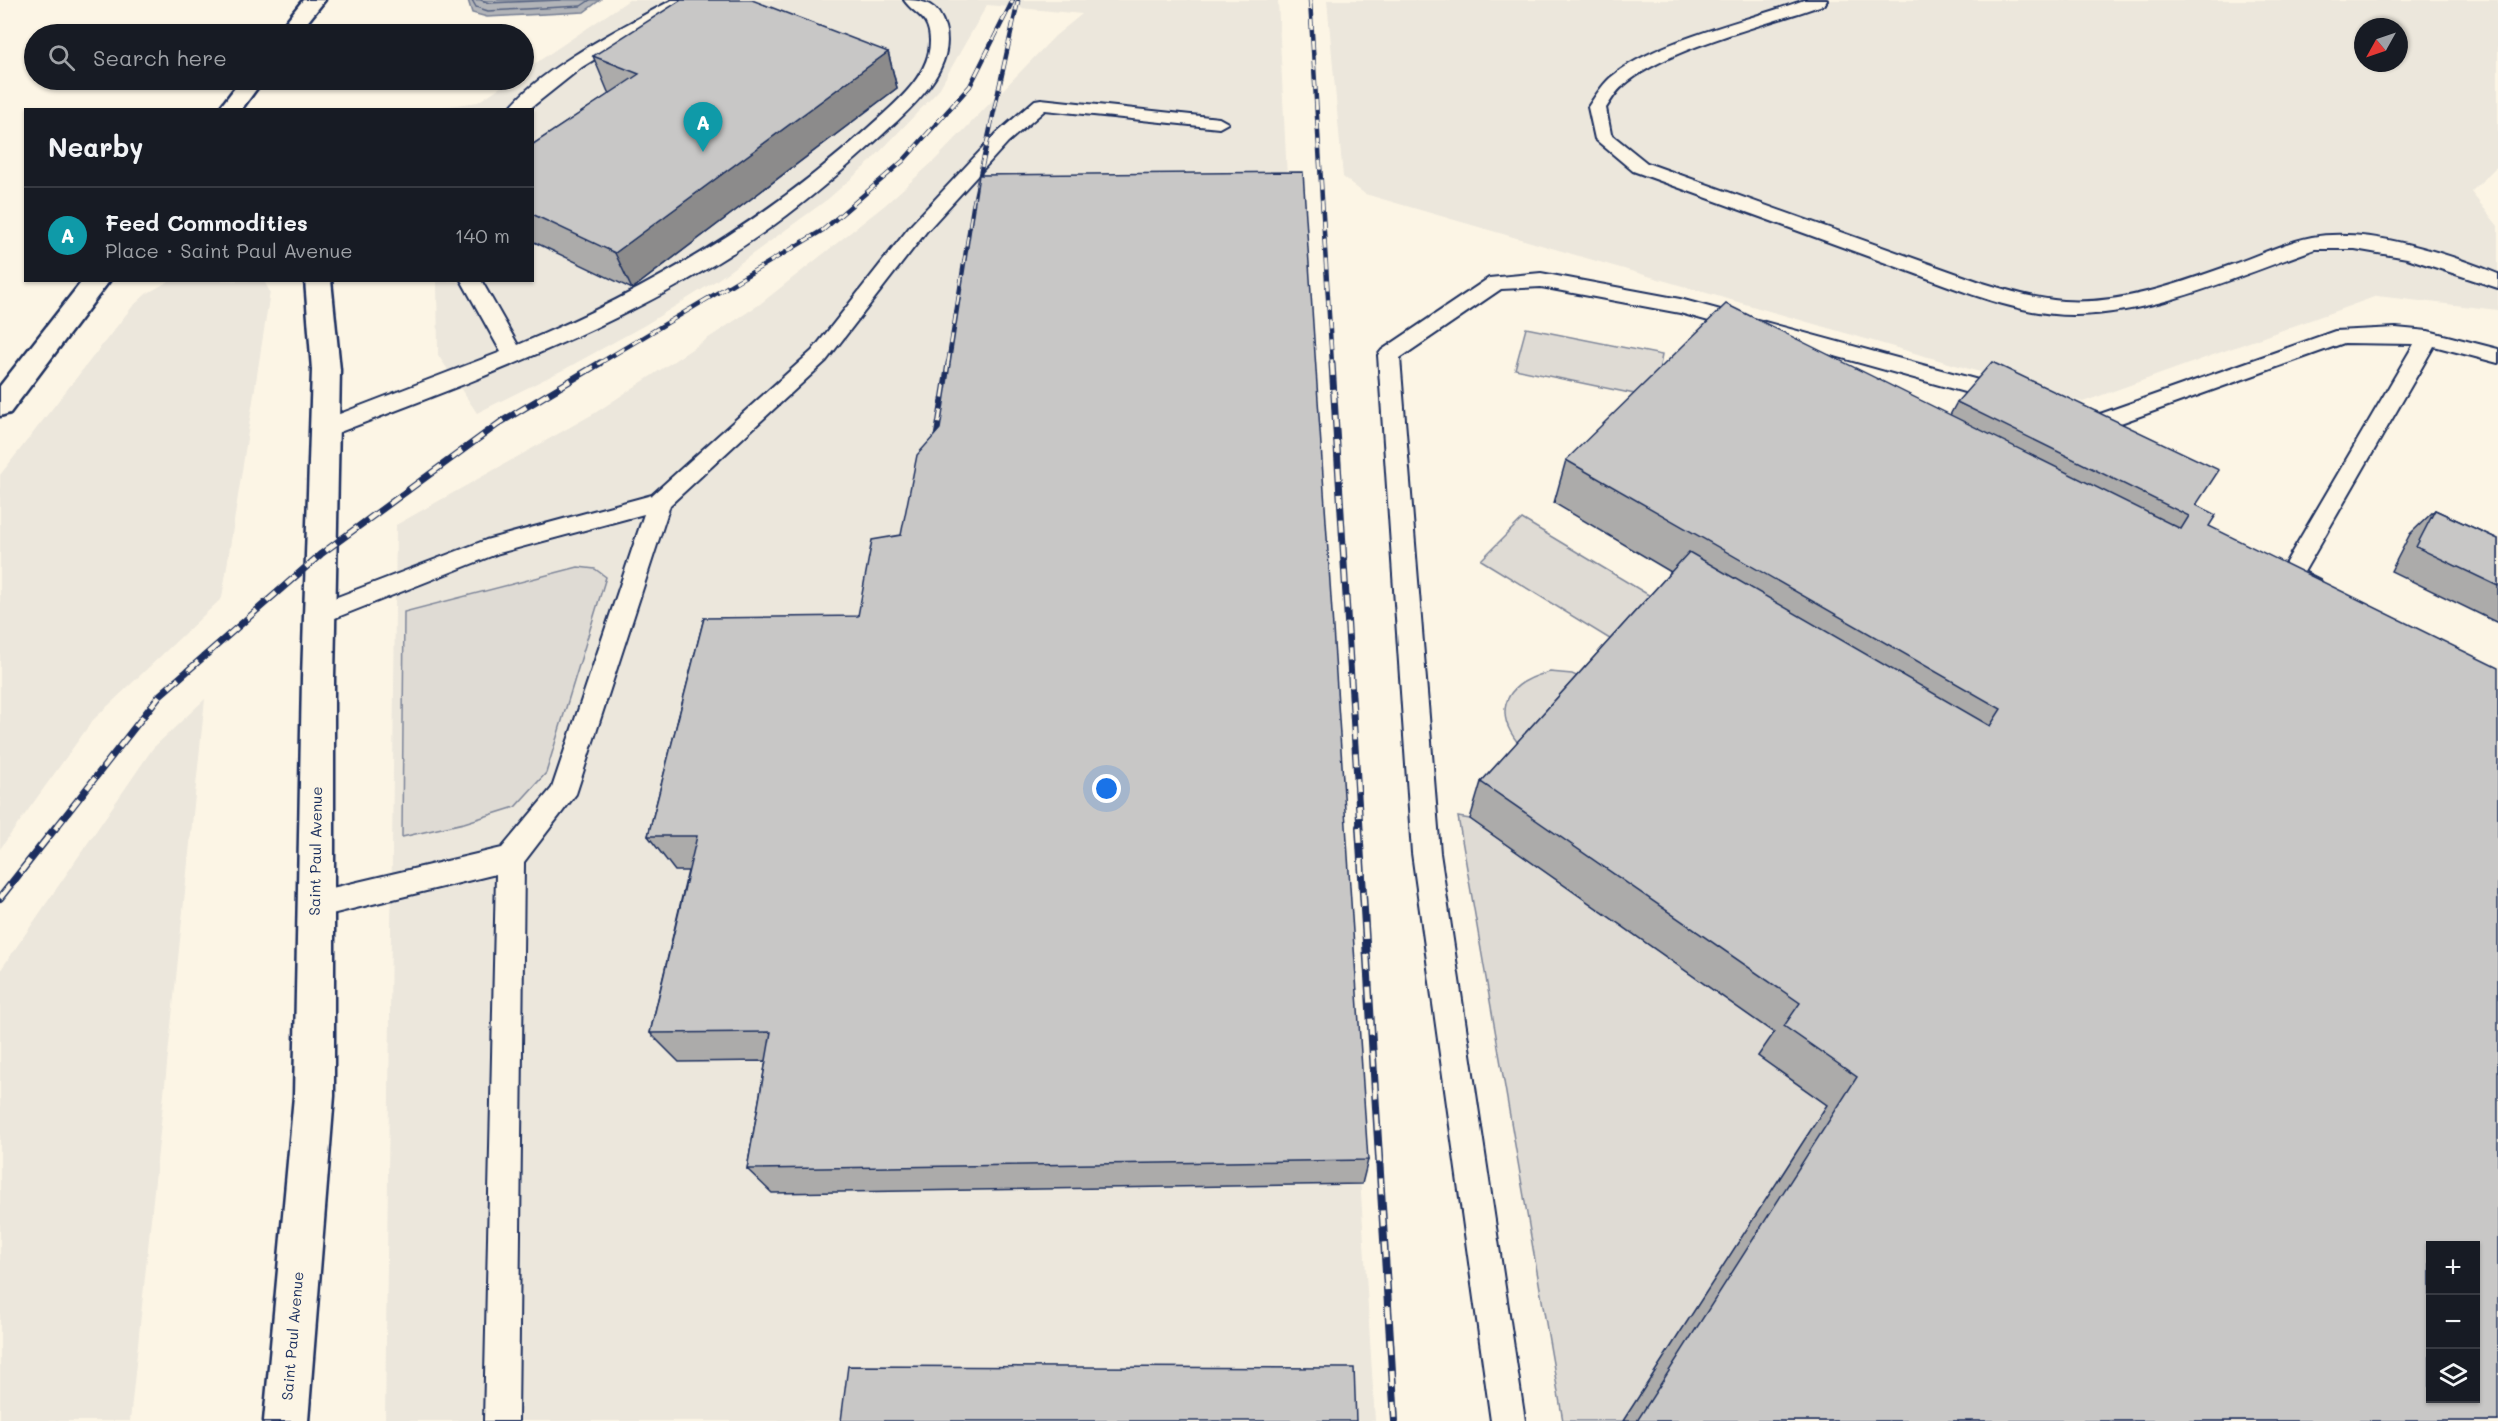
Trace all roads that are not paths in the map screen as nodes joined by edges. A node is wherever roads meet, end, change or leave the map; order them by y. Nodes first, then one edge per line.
1 (314, 0) edge
2 (684, 0) edge
3 (912, 0) edge
4 (1819, 0) edge
5 (295, 24) edge
6 (244, 90) edge
7 (231, 108) edge
8 (520, 108) edge
9 (1219, 123) dead end
10 (2498, 281) edge
11 (95, 282) edge
12 (318, 282) edge
13 (472, 282) edge
14 (2428, 338) junction
15 (514, 356) junction
16 (2498, 356) edge
17 (2022, 400) edge
18 (0, 405) edge
19 (2056, 409) edge
20 (324, 429) junction
21 (660, 501) junction
22 (2332, 597) edge
23 (320, 614) junction
24 (510, 858) junction
25 (315, 905) junction
26 (286, 1421) edge
27 (501, 1421) edge
28 (1508, 1421) edge

1 - 5 street
2 - 8 lane
3 - 15 lane
4 - 10 lane
6 - 7 street
9 - 21 lane
11 - 18 street
12 - 20 street, Saint Paul Avenue
13 - 15 lane
14 - 16 lane
14 - 19 lane
14 - 22 lane
15 - 20 lane
17 - 28 lane
20 - 23 street, Saint Paul Avenue
21 - 23 lane
21 - 24 lane
23 - 25 street, Saint Paul Avenue
24 - 25 lane
24 - 27 lane
25 - 26 street, Saint Paul Avenue

